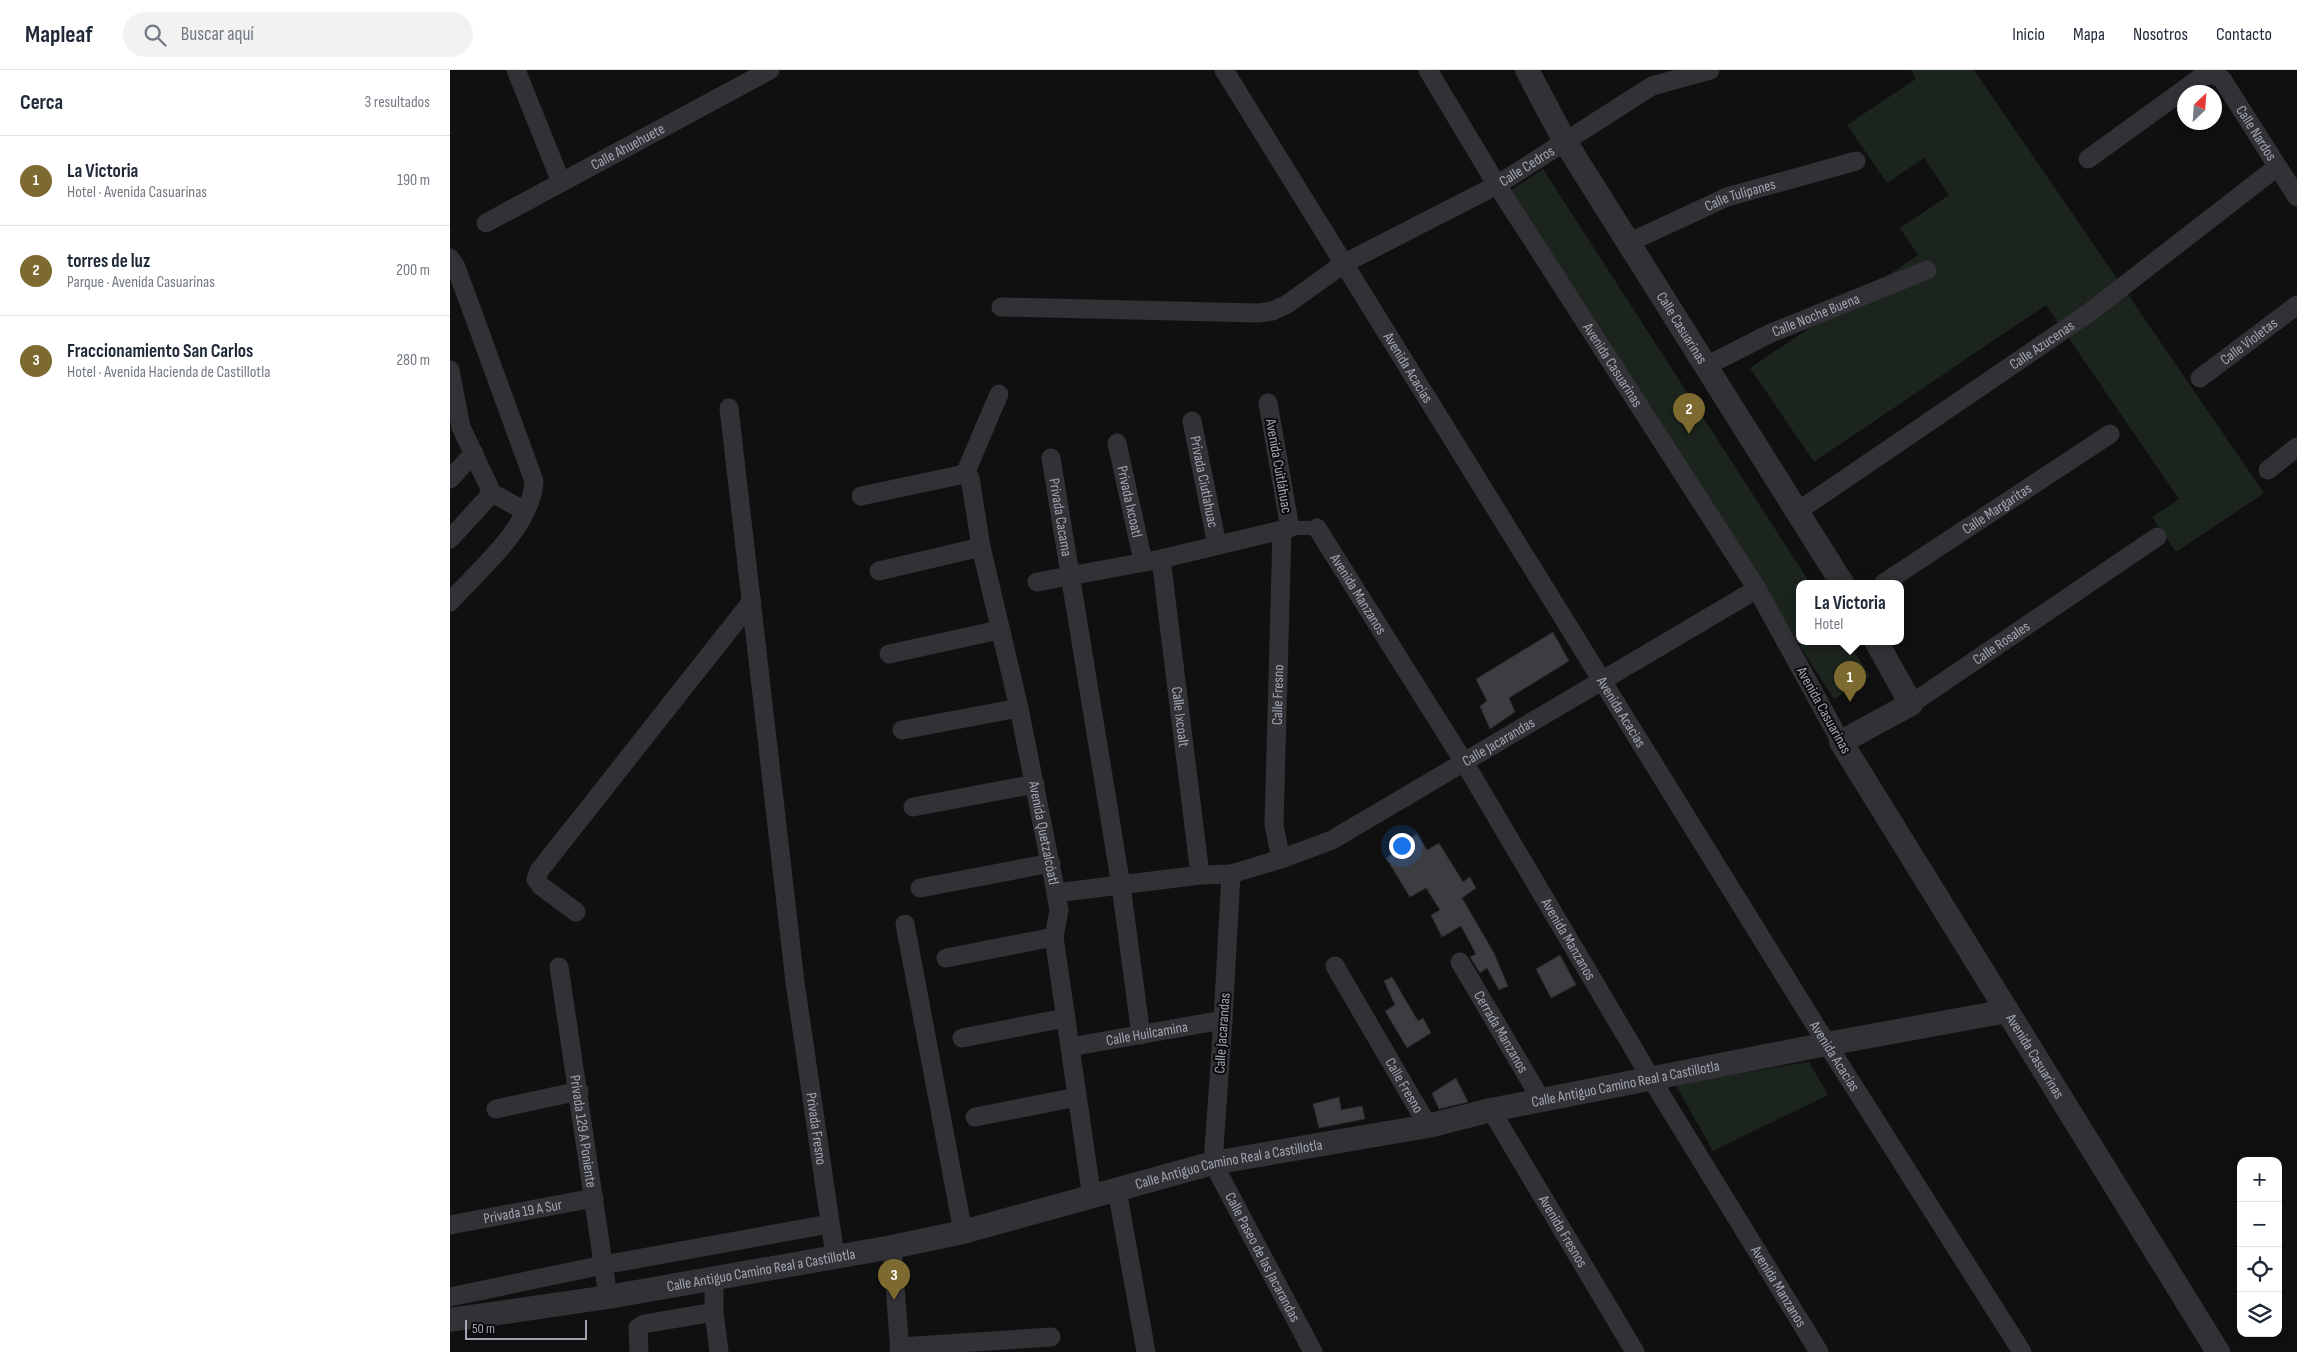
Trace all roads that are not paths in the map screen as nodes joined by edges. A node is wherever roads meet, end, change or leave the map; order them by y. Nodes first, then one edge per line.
1 (516, 70) edge
2 (769, 70) edge
3 (1224, 70) edge
4 (1428, 70) edge
5 (1528, 70) edge
6 (1710, 70) edge
7 (1564, 140) junction
8 (2088, 159) dead end
9 (1856, 161) dead end
10 (2277, 168) junction
11 (562, 182) junction
12 (1497, 185) junction
13 (2297, 197) edge
14 (486, 223) dead end
15 (1630, 242) junction
16 (450, 259) edge
17 (1343, 264) junction
18 (1927, 270) dead end
19 (2297, 305) edge
20 (1001, 307) dead end
21 (1706, 366) junction
22 (450, 370) edge
23 (2200, 378) dead end
24 (999, 394) dead end
25 (1268, 403) dead end
26 (730, 408) dead end
27 (1192, 421) dead end
28 (2110, 434) dead end
29 (1117, 443) dead end
30 (2297, 447) edge
31 (474, 453) junction
32 (1051, 458) dead end
33 (2268, 470) dead end
34 (965, 474) junction
35 (450, 479) edge
36 (492, 492) junction
37 (861, 496) dead end
38 (526, 511) junction
39 (1798, 511) junction
40 (1317, 528) joint
41 (1286, 529) junction
42 (2157, 537) dead end
43 (450, 539) edge
44 (1218, 545) junction
45 (980, 547) junction
46 (1152, 560) junction
47 (879, 571) dead end
48 (1070, 576) junction
49 (1840, 580) edge
50 (1889, 580) edge
51 (1037, 582) dead end
52 (1757, 589) junction
53 (752, 601) junction
54 (450, 602) edge
55 (999, 630) junction
56 (1878, 645) edge
57 (889, 654) dead end
58 (1602, 679) junction
59 (1910, 704) junction
60 (1019, 708) junction
61 (902, 730) dead end
62 (1841, 742) junction
63 (1464, 762) junction
64 (1034, 784) junction
65 (913, 807) dead end
66 (1281, 859) junction
67 (1050, 864) junction
68 (1231, 874) junction
69 (1200, 875) junction
70 (1121, 886) junction
71 (920, 888) dead end
72 (1056, 893) junction
73 (576, 912) dead end
74 (905, 924) dead end
75 (1054, 938) junction
76 (946, 958) dead end
77 (1460, 962) dead end
78 (1335, 966) dead end
79 (559, 967) dead end
80 (2008, 1011) junction
81 (1065, 1018) junction
82 (1223, 1020) junction
83 (1141, 1034) junction
84 (962, 1038) dead end
85 (1827, 1044) junction
86 (1070, 1047) junction
87 (1652, 1080) junction
88 (579, 1091) junction
89 (1077, 1097) junction
90 (1542, 1101) junction
91 (496, 1109) dead end
92 (1491, 1110) junction
93 (975, 1118) dead end
94 (1428, 1126) junction
95 (1212, 1163) junction
96 (1117, 1190) junction
97 (594, 1198) junction
98 (1092, 1198) junction
99 (830, 1224) junction
100 (450, 1225) edge
101 (963, 1232) junction
102 (892, 1247) junction
103 (835, 1256) junction
104 (604, 1265) junction
105 (714, 1278) junction
106 (450, 1296) edge
107 (608, 1297) junction
108 (714, 1312) junction
109 (450, 1320) edge
110 (1051, 1337) dead end
111 (900, 1350) edge
112 (638, 1352) edge
113 (719, 1352) edge
114 (1146, 1352) edge
115 (1313, 1352) edge
116 (1635, 1352) edge
117 (1819, 1352) edge
118 (2022, 1352) edge
119 (2218, 1352) edge

1 - 11 street
2 - 11 street, Calle Ahuehuete
3 - 17 street, Avenida Acacias
4 - 12 street, Avenida Casuarinas
5 - 7 street, Calle Casuarinas
6 - 7 street, Calle Cedros
7 - 12 street, Calle Cedros
7 - 15 street, Calle Casuarinas
8 - 10 street, Calle Nardos
9 - 15 street, Calle Tulipanes
10 - 13 street, Calle Nardos
10 - 39 street, Calle Azucenas
11 - 14 street, Calle Ahuehuete
12 - 17 street, Calle Cedros
12 - 52 street, Avenida Casuarinas
15 - 21 street, Calle Casuarinas
16 - 38 street
17 - 20 street, Calle Cedros
17 - 58 street, Avenida Acacias
18 - 21 street, Calle Noche Buena
19 - 23 street, Calle Violetas
21 - 39 street, Calle Casuarinas
22 - 31 street
24 - 34 street
25 - 41 street, Avenida Cuitláhuac
26 - 53 street, Privada Fresno
27 - 44 street, Privada Ciutlahuac
28 - 50 street, Calle Margaritas
29 - 46 street, Privada Ixcoatl
30 - 33 street
31 - 35 street
31 - 36 street
32 - 48 street, Privada Cacama
34 - 37 street
34 - 45 street, Avenida Quetzalcóatl
36 - 38 street
36 - 43 street
38 - 54 street
39 - 49 street, Calle Casuarinas
40 - 41 street
40 - 63 street, Avenida Manzanos
41 - 44 street
41 - 66 street, Calle Fresno
42 - 59 street, Calle Rosales
44 - 46 street
45 - 47 street
45 - 55 street, Avenida Quetzalcóatl
46 - 48 street
46 - 69 street, Calle Ixcoalt
48 - 51 street
48 - 70 street, Privada Cacama
52 - 58 street, Calle Jacarandas
52 - 62 street, Avenida Casuarinas
53 - 73 street
53 - 99 street, Privada Fresno
55 - 57 street
55 - 60 street, Avenida Quetzalcóatl
56 - 59 street
58 - 63 street, Calle Jacarandas
58 - 85 street, Avenida Acacias
59 - 62 street, Calle Rosales
60 - 61 street
60 - 64 street, Avenida Quetzalcóatl
62 - 80 street, Avenida Casuarinas
63 - 66 street, Calle Jacarandas
63 - 87 street, Avenida Manzanos
64 - 65 street
64 - 67 street, Avenida Quetzalcóatl
66 - 68 street, Calle Jacarandas
67 - 71 street
67 - 72 street, Avenida Quetzalcóatl
68 - 69 street, Calle Jacarandas
68 - 82 street, Calle Jacarandas
69 - 70 street, Calle Jacarandas
70 - 72 street, Calle Jacarandas
70 - 83 street, Privada Cacama
72 - 75 street, Avenida Quetzalcóatl
74 - 101 street
75 - 76 street
75 - 81 street, Avenida Quetzalcóatl
77 - 90 street, Cerrada Manzanos
78 - 94 street, Calle Fresno
79 - 88 street, Privada 129 A Poniente
80 - 85 street, Calle Antiguo Camino Real a Castillotla
80 - 119 street, Avenida Casuarinas
81 - 84 street
81 - 86 street, Avenida Quetzalcóatl
82 - 83 street, Calle Huilcamina
82 - 95 street, Calle Jacarandas
83 - 86 street, Calle Huilcamina
85 - 87 street, Calle Antiguo Camino Real a Castillotla
85 - 118 street, Avenida Acacias
86 - 89 street, Avenida Quetzalcóatl
87 - 90 street, Calle Antiguo Camino Real a Castillotla
87 - 117 street, Avenida Manzanos
88 - 91 street
88 - 97 street, Privada 129 A Poniente
89 - 93 street
89 - 98 street, Avenida Quetzalcóatl
90 - 92 street, Calle Antiguo Camino Real a Castillotla
92 - 94 street, Calle Antiguo Camino Real a Castillotla
92 - 116 street, Avenida Fresnos
94 - 95 street, Calle Antiguo Camino Real a Castillotla
95 - 96 street, Calle Antiguo Camino Real a Castillotla
95 - 115 street, Calle Paseo de las Jacarandas
96 - 98 street, Calle Antiguo Camino Real a Castillotla
96 - 114 street
97 - 100 street, Privada 19 A Sur
97 - 104 street, Privada 129 A Poniente
98 - 101 street, Calle Antiguo Camino Real a Castillotla
99 - 103 street, Privada Fresno
99 - 104 street
101 - 102 street, Calle Antiguo Camino Real a Castillotla
102 - 103 street, Calle Antiguo Camino Real a Castillotla
102 - 111 street
103 - 105 street, Calle Antiguo Camino Real a Castillotla
104 - 106 street
104 - 107 street, Privada 129 A Poniente
105 - 107 street, Calle Antiguo Camino Real a Castillotla
105 - 108 street
107 - 109 street, Calle Antiguo Camino Real a Castillotla
108 - 112 street
108 - 113 street
110 - 111 street

